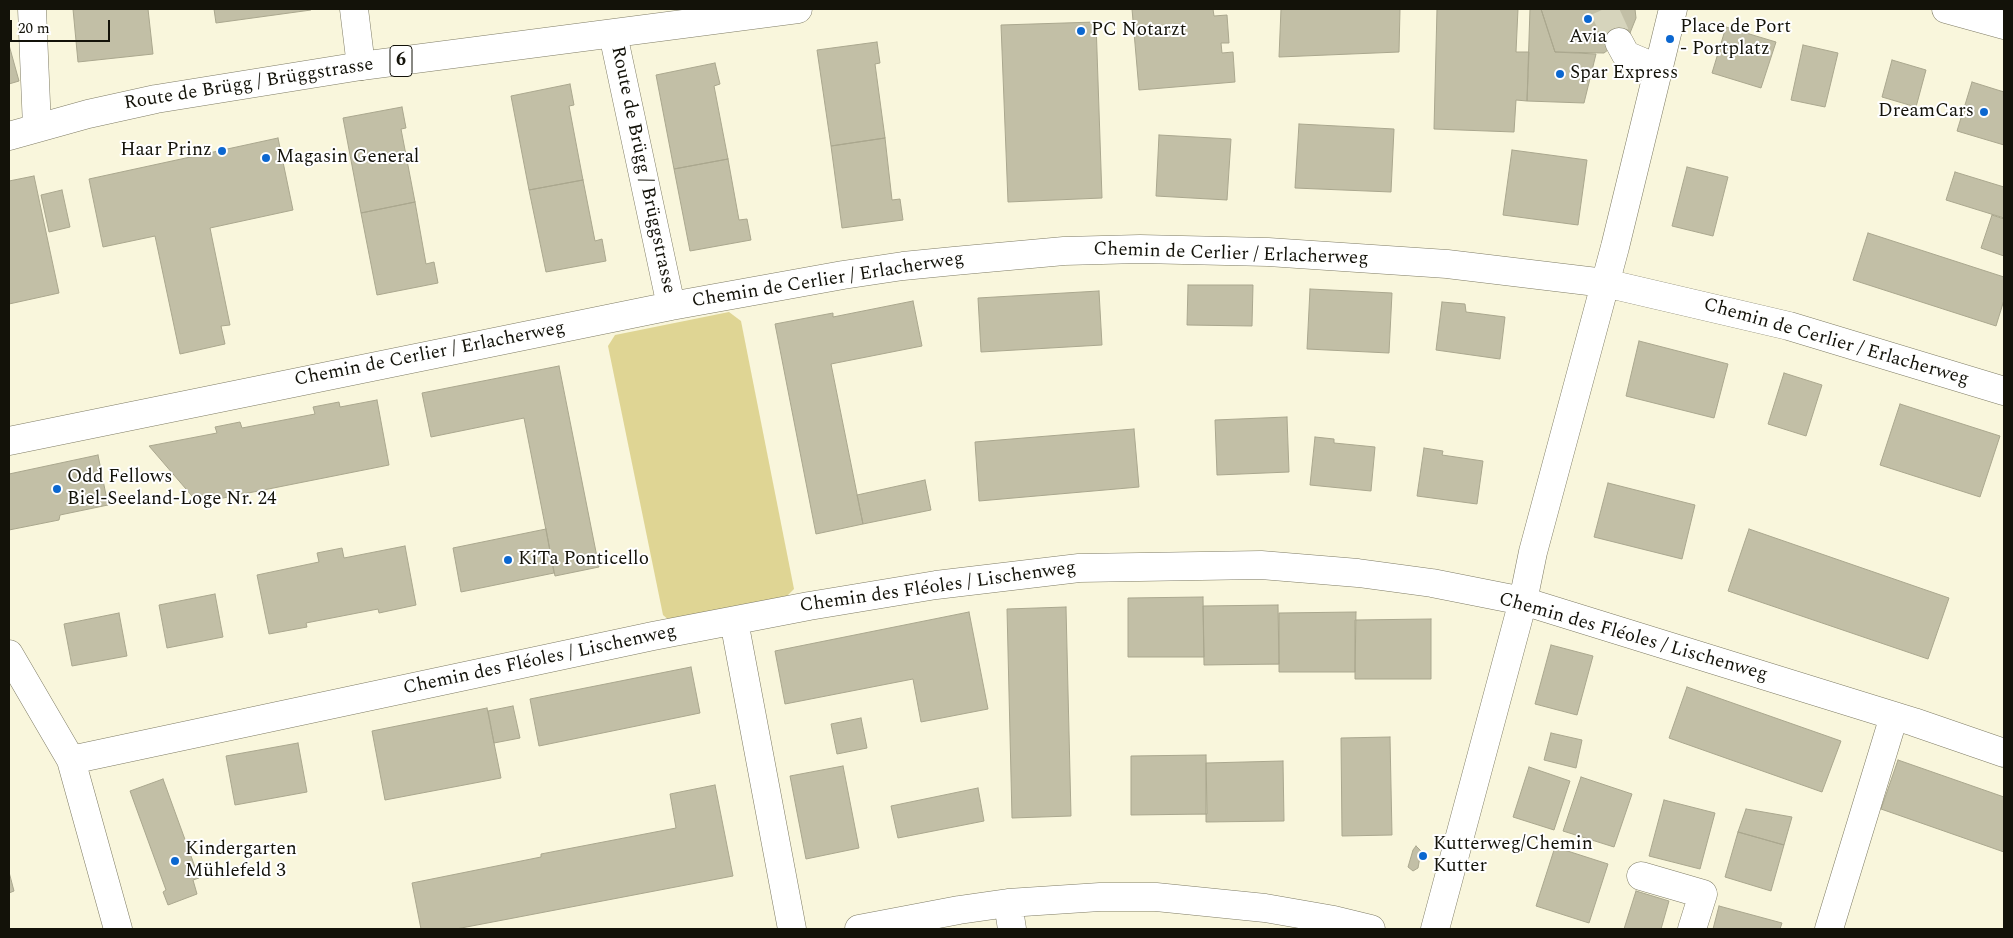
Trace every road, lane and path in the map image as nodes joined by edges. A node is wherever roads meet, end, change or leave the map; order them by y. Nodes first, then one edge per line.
1 (32, 9) edge
2 (354, 9) edge
3 (798, 9) edge
4 (1672, 9) edge
5 (1946, 9) edge
6 (2004, 25) edge
7 (613, 34) junction
8 (1619, 42) tunnel mouth
9 (361, 66) junction
10 (1659, 69) junction
11 (37, 127) junction
12 (9, 136) edge
13 (1605, 283) junction
14 (670, 306) junction
15 (2004, 391) edge
16 (9, 441) edge
17 (1522, 602) junction
18 (734, 621) junction
19 (9, 654) edge
20 (1894, 716) junction
21 (2004, 753) edge
22 (71, 760) junction
23 (1641, 876) dead end
24 (1010, 916) edge
25 (118, 929) edge
26 (792, 929) edge
27 (858, 929) edge
28 (1371, 929) edge
29 (1435, 929) edge
30 (1692, 929) edge
31 (1829, 929) edge

1 - 11 street
2 - 9 street
3 - 7 street, Route de Brügg / Brüggstrasse / 6
4 - 10 street
5 - 6 street
7 - 9 street, Route de Brügg / Brüggstrasse / 6
7 - 14 street, Route de Brügg / Brüggstrasse
8 - 10 street
9 - 11 street, Route de Brügg / Brüggstrasse / 6
10 - 13 street
11 - 12 street, Route de Brügg / Brüggstrasse / 6
13 - 14 street, Chemin de Cerlier / Erlacherweg
13 - 15 street, Chemin de Cerlier / Erlacherweg
13 - 17 street
14 - 16 street, Chemin de Cerlier / Erlacherweg
17 - 18 street, Chemin des Fléoles / Lischenweg
17 - 20 street, Chemin des Fléoles / Lischenweg
17 - 29 street
18 - 22 street, Chemin des Fléoles / Lischenweg
18 - 26 street
19 - 22 street
20 - 21 street, Chemin des Fléoles / Lischenweg
20 - 31 street
22 - 25 street
23 - 30 street
24 - 27 street
24 - 28 street

